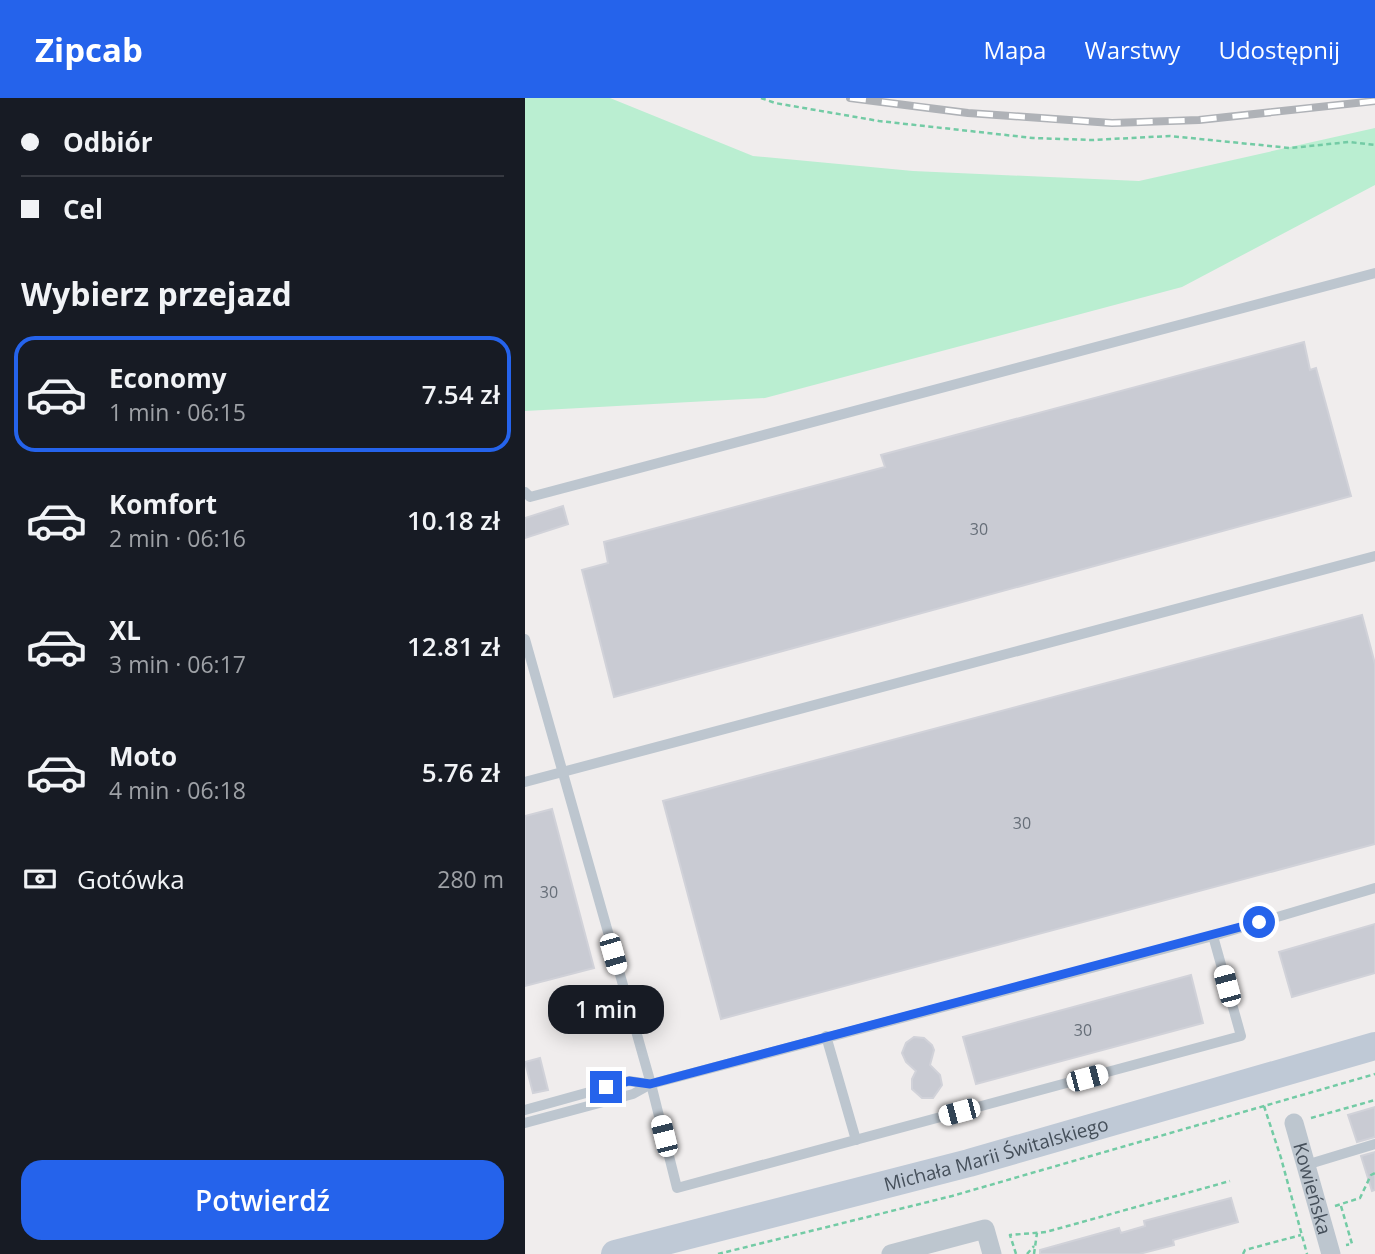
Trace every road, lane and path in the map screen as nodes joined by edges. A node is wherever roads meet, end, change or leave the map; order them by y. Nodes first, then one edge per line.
1 (761, 98) edge
2 (1375, 145) edge
3 (1375, 274) edge
4 (525, 492) edge
5 (1375, 556) edge
6 (525, 639) edge
7 (562, 773) junction
8 (525, 782) edge
9 (1375, 888) edge
10 (1213, 936) junction
11 (826, 1037) junction
12 (1375, 1046) edge
13 (1375, 1074) edge
14 (650, 1084) junction
15 (1375, 1100) edge
16 (1264, 1106) junction
17 (525, 1110) edge
18 (525, 1123) edge
19 (1294, 1123) joint
20 (856, 1140) junction
21 (1375, 1144) edge
22 (1306, 1165) junction
23 (1375, 1174) edge
24 (1230, 1181) dead end
25 (1341, 1204) junction
26 (1320, 1212) junction
27 (1037, 1233) junction
28 (1301, 1235) junction
29 (1034, 1246) junction
30 (1336, 1250) edge
31 (615, 1254) edge
32 (718, 1254) edge
33 (891, 1254) edge
34 (992, 1254) edge
35 (1016, 1254) edge
36 (1027, 1254) edge
37 (1034, 1254) edge
38 (1243, 1254) edge
39 (1307, 1254) edge

1 - 2 path
3 - 4 lane
5 - 7 lane
6 - 7 lane
7 - 8 lane
7 - 14 lane
9 - 10 lane
10 - 11 lane
10 - 20 lane
11 - 14 lane
11 - 20 lane
12 - 31 main road, Michała Marii Świtalskiego
13 - 16 path
14 - 17 lane
14 - 18 lane
14 - 20 lane
15 - 19 path
16 - 28 path
16 - 32 path
19 - 22 street, Kowieńska
21 - 22 lane
22 - 26 street, Kowieńska
23 - 25 path
24 - 27 path
25 - 26 path
25 - 30 path
26 - 30 street, Kowieńska
27 - 29 path
27 - 35 path
28 - 38 path
28 - 39 path
29 - 36 path
29 - 37 path
33 - 34 street

